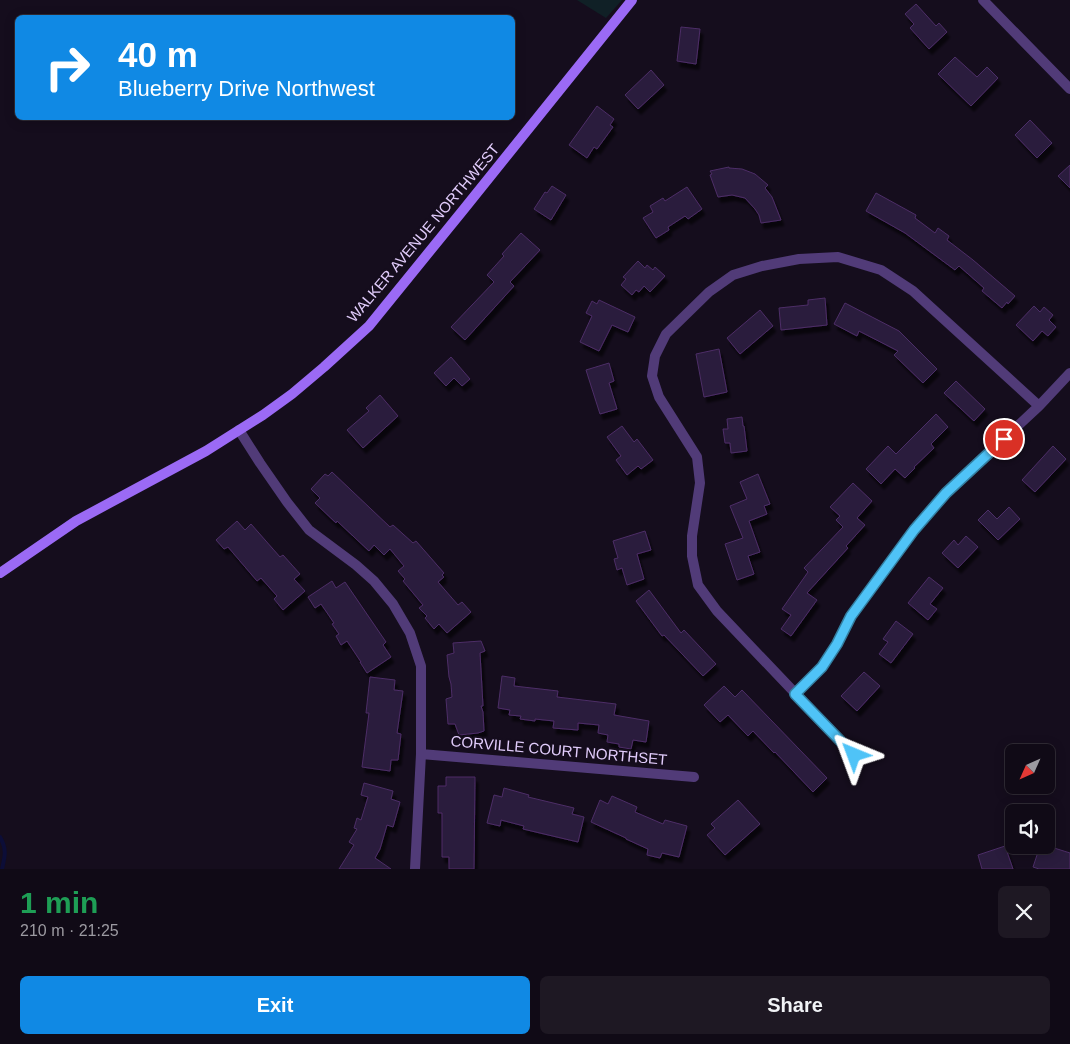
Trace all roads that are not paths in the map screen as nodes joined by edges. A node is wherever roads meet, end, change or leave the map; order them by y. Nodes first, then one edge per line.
1 (632, 0) edge
2 (983, 0) edge
3 (1070, 89) edge
4 (1070, 373) edge
5 (1039, 406) junction
6 (239, 430) junction
7 (0, 573) edge
8 (795, 694) junction
9 (421, 754) junction
10 (854, 755) dead end
11 (694, 777) dead end
12 (415, 869) edge

1 - 6 main road, WALKER AVENUE NORTHWEST
2 - 3 street
4 - 5 street
5 - 8 street
5 - 8 street
6 - 7 main road, WALKER AVENUE NORTHWEST
6 - 9 street
8 - 10 street
9 - 11 street, CORVILLE COURT NORTHSET
9 - 12 street

